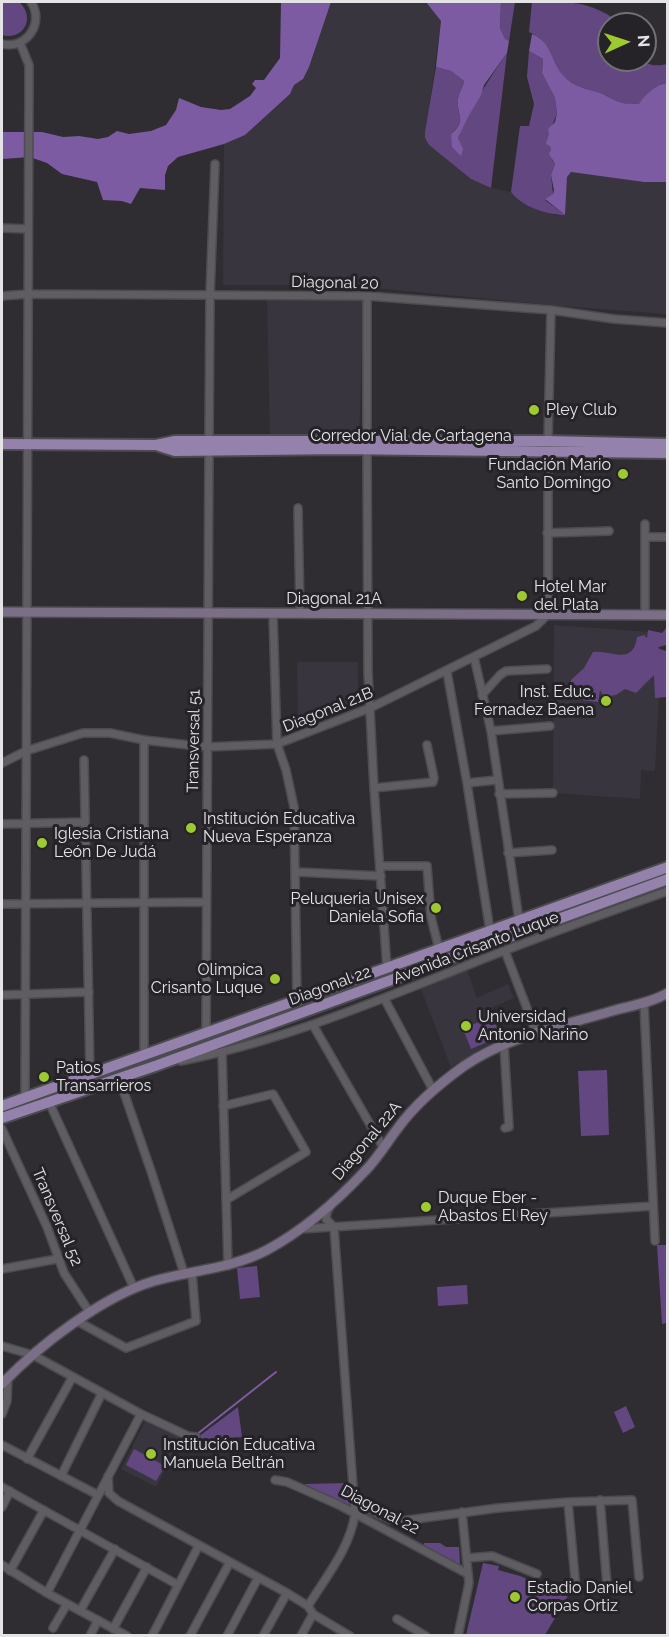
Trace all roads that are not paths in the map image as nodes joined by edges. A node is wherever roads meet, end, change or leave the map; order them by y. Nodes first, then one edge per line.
1 (31, 2) edge
2 (20, 43) junction
3 (2, 44) edge
4 (215, 164) dead end
5 (2, 228) edge
6 (28, 229) junction
7 (28, 294) junction
8 (210, 295) junction
9 (2, 296) edge
10 (368, 296) junction
11 (551, 310) junction
12 (668, 323) edge
13 (2, 444) edge
14 (27, 444) junction
15 (668, 444) edge
16 (209, 446) junction
17 (367, 446) junction
18 (548, 447) junction
19 (668, 453) edge
20 (298, 508) dead end
21 (645, 524) dead end
22 (609, 531) dead end
23 (547, 533) junction
24 (646, 537) junction
25 (668, 537) edge
26 (2, 612) edge
27 (27, 612) junction
28 (210, 614) junction
29 (273, 614) junction
30 (300, 614) junction
31 (367, 614) junction
32 (548, 614) junction
33 (645, 615) junction
34 (668, 615) edge
35 (474, 657) junction
36 (547, 669) dead end
37 (447, 672) junction
38 (482, 695) junction
39 (370, 708) junction
40 (550, 726) dead end
41 (491, 731) junction
42 (144, 740) junction
43 (277, 744) junction
44 (427, 745) dead end
45 (207, 747) junction
46 (26, 751) junction
47 (84, 760) dead end
48 (2, 763) edge
49 (496, 780) junction
50 (467, 783) junction
51 (374, 788) junction
52 (499, 794) junction
53 (553, 794) dead end
54 (85, 822) junction
55 (26, 823) junction
56 (2, 824) edge
57 (552, 850) dead end
58 (508, 853) junction
59 (380, 866) junction
60 (668, 867) edge
61 (296, 872) junction
62 (381, 876) junction
63 (668, 879) edge
64 (668, 891) edge
65 (206, 902) junction
66 (87, 903) junction
67 (143, 903) junction
68 (2, 904) edge
69 (26, 904) junction
70 (519, 920) junction
71 (490, 931) junction
72 (439, 949) junction
73 (505, 951) junction
74 (387, 968) junction
75 (89, 992) junction
76 (668, 993) edge
77 (25, 994) junction
78 (2, 995) edge
79 (384, 998) junction
80 (297, 1000) junction
81 (644, 1002) junction
82 (313, 1025) junction
83 (536, 1032) junction
84 (206, 1033) junction
85 (504, 1045) junction
86 (222, 1053) junction
87 (144, 1055) junction
88 (155, 1066) junction
89 (90, 1074) junction
90 (119, 1078) junction
91 (433, 1090) junction
92 (25, 1097) junction
93 (49, 1102) junction
94 (2, 1106) edge
95 (224, 1106) junction
96 (2, 1118) edge
97 (506, 1128) dead end
98 (2, 1129) edge
99 (383, 1148) junction
100 (226, 1200) junction
101 (331, 1205) junction
102 (653, 1206) junction
103 (334, 1227) junction
104 (301, 1230) junction
105 (654, 1241) dead end
106 (57, 1259) junction
107 (228, 1266) junction
108 (2, 1269) edge
109 (188, 1273) junction
110 (134, 1288) junction
111 (90, 1313) junction
112 (77, 1322) junction
113 (2, 1346) edge
114 (33, 1355) junction
115 (72, 1378) junction
116 (5, 1381) edge
117 (102, 1393) junction
118 (2, 1414) edge
119 (141, 1414) junction
120 (196, 1437) dead end
121 (2, 1446) edge
122 (27, 1459) junction
123 (61, 1476) junction
124 (108, 1476) junction
125 (275, 1479) dead end
126 (2, 1487) edge
127 (10, 1491) junction
128 (98, 1495) junction
129 (600, 1500) junction
130 (568, 1502) junction
131 (355, 1503) junction
132 (2, 1507) edge
133 (44, 1510) junction
134 (462, 1512) junction
135 (355, 1514) junction
136 (79, 1529) junction
137 (199, 1545) junction
138 (115, 1549) junction
139 (467, 1558) junction
140 (230, 1562) junction
141 (2, 1565) edge
142 (147, 1567) junction
143 (10, 1571) junction
144 (468, 1574) junction
145 (537, 1574) dead end
146 (639, 1577) dead end
147 (258, 1578) junction
148 (178, 1585) junction
149 (607, 1585) dead end
150 (576, 1589) dead end
151 (47, 1593) junction
152 (286, 1593) junction
153 (67, 1604) junction
154 (308, 1605) junction
155 (80, 1611) junction
156 (313, 1614) junction
157 (397, 1619) dead end
158 (98, 1620) junction
159 (53, 1628) dead end
160 (113, 1629) junction
161 (345, 1634) edge
162 (90, 1635) edge
163 (127, 1635) edge
164 (152, 1635) edge
165 (190, 1635) edge
166 (227, 1635) edge
167 (263, 1635) edge
168 (301, 1635) edge
169 (426, 1635) edge
170 (458, 1635) edge

1 - 2 street
2 - 3 street
2 - 6 street
4 - 8 street, Transversal 51
5 - 6 street
6 - 7 street
7 - 8 street, Diagonal 20
7 - 9 street, Diagonal 20
7 - 14 street
8 - 10 street, Diagonal 20
8 - 16 street, Transversal 51
10 - 11 street, Diagonal 20
10 - 17 street
11 - 12 street, Diagonal 20
11 - 18 street
13 - 14 main road, Corredor Vial de Cartagena
14 - 16 main road, Corredor Vial de Cartagena
14 - 27 street
15 - 18 main road, Corredor Vial de Cartagena
16 - 17 main road, Corredor Vial de Cartagena
16 - 28 street, Transversal 51
17 - 18 main road, Corredor Vial de Cartagena
17 - 31 street
18 - 19 main road, Corredor Vial de Cartagena
18 - 23 street
20 - 30 street
21 - 24 street
22 - 23 street
23 - 32 street
24 - 25 street
24 - 33 street
26 - 27 street, Diagonal 21A
27 - 28 street, Diagonal 21A
27 - 46 street
28 - 29 street, Diagonal 21A
28 - 45 street, Transversal 51
29 - 30 street, Diagonal 21A
29 - 43 street
30 - 31 street, Diagonal 21A
31 - 32 street, Diagonal 21A
31 - 39 street
32 - 33 street, Diagonal 21A
32 - 35 street, Diagonal 21B
33 - 34 street, Diagonal 21A
35 - 37 street, Diagonal 21B
35 - 38 street
36 - 38 street
37 - 39 street, Diagonal 21B
37 - 50 street
38 - 41 street
39 - 43 street, Diagonal 21B
39 - 51 street
40 - 41 street
41 - 49 street
42 - 45 street, Diagonal 21B
42 - 46 street, Diagonal 21B
42 - 67 street
43 - 45 street, Diagonal 21B
43 - 61 street
44 - 51 street
45 - 65 street, Transversal 51
46 - 48 street, Diagonal 21B
46 - 55 street
47 - 54 street
49 - 50 street
49 - 52 street
50 - 71 street
51 - 59 street
52 - 53 street
52 - 58 street
54 - 55 street
54 - 66 street
55 - 56 street
55 - 69 street
57 - 58 street
58 - 70 street
59 - 62 street
59 - 72 street
60 - 70 main road, Diagonal 22
61 - 62 street
61 - 80 street
62 - 74 street
63 - 88 main road, Diagonal 22
64 - 73 street, Avenida Crisanto Luque
65 - 67 street
65 - 84 street, Transversal 51
66 - 67 street
66 - 69 street
66 - 75 street
67 - 87 street
68 - 69 street
69 - 77 street
70 - 71 main road, Diagonal 22
71 - 72 main road, Diagonal 22
72 - 74 main road, Diagonal 22
73 - 79 street, Avenida Crisanto Luque
73 - 83 street
74 - 80 main road, Diagonal 22
75 - 77 street
75 - 89 street
76 - 81 street, Diagonal 22A
77 - 78 street
77 - 92 street
79 - 82 street, Avenida Crisanto Luque
79 - 91 street
80 - 84 main road, Diagonal 22
81 - 83 street, Diagonal 22A
81 - 102 street
82 - 86 street, Avenida Crisanto Luque
82 - 99 street
83 - 85 street, Diagonal 22A
84 - 87 main road, Diagonal 22
85 - 91 street, Diagonal 22A
85 - 97 street
86 - 88 street, Avenida Crisanto Luque
86 - 95 street
87 - 89 main road, Diagonal 22
88 - 90 main road, Diagonal 22
89 - 92 main road, Diagonal 22
90 - 93 main road, Diagonal 22
90 - 109 street
91 - 99 street, Diagonal 22A
92 - 94 main road, Diagonal 22
93 - 96 main road, Diagonal 22
93 - 110 street
95 - 100 street
95 - 100 street
98 - 106 street, Transversal 52
99 - 101 street, Diagonal 22A
100 - 107 street
101 - 103 street
101 - 104 street, Diagonal 22A
102 - 103 street
102 - 105 street
103 - 104 street
103 - 131 street
104 - 107 street, Diagonal 22A
106 - 108 street
106 - 111 street, Transversal 52
107 - 109 street, Diagonal 22A
109 - 110 street, Diagonal 22A
109 - 112 street
110 - 111 street, Diagonal 22A
111 - 112 street, Diagonal 22A
112 - 114 street, Diagonal 22A
113 - 114 street
114 - 115 street
114 - 116 street
115 - 117 street
115 - 122 street
116 - 118 street
117 - 119 street
117 - 123 street
119 - 120 street
119 - 124 street
121 - 122 street
122 - 123 street
123 - 128 street
124 - 128 street
124 - 137 street
125 - 135 street, Diagonal 22
126 - 127 street
127 - 132 street
127 - 133 street
128 - 136 street
129 - 130 street
129 - 146 street
129 - 149 street
130 - 134 street
130 - 150 street
131 - 134 street
131 - 135 street
133 - 136 street
133 - 143 street
134 - 139 street
135 - 144 street, Diagonal 22
135 - 154 street
136 - 138 street
136 - 151 street
137 - 140 street
137 - 148 street
138 - 142 street
138 - 155 street
139 - 144 street
139 - 145 street
140 - 147 street
140 - 165 street
141 - 143 street
142 - 148 street
142 - 160 street
143 - 151 street
144 - 170 street
147 - 152 street
147 - 166 street
148 - 164 street
151 - 153 street
152 - 154 street
152 - 167 street
153 - 155 street
153 - 159 street
154 - 156 street
155 - 158 street
156 - 161 street
156 - 168 street
157 - 169 street
158 - 160 street
158 - 162 street
160 - 163 street

